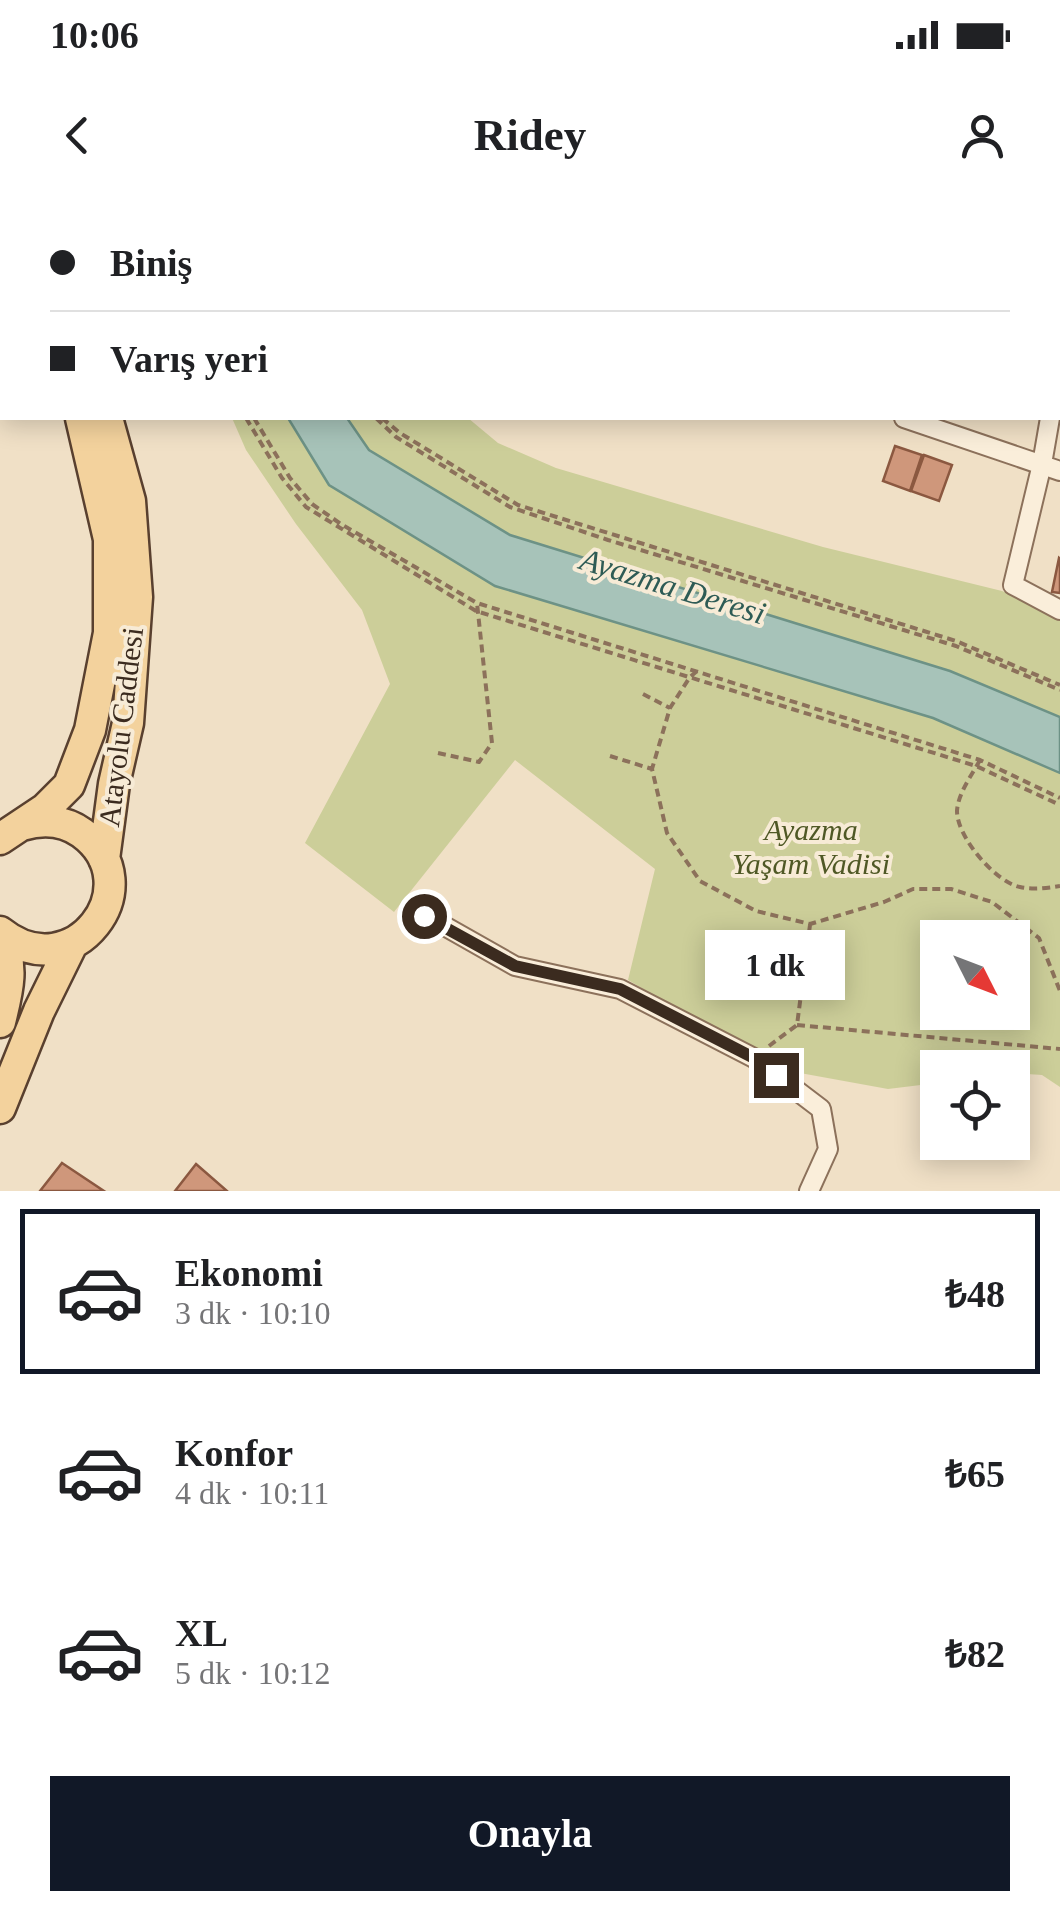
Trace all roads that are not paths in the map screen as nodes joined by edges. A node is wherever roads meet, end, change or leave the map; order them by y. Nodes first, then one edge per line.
1 (81, 420) edge
2 (108, 420) edge
3 (910, 420) edge
4 (1050, 420) edge
5 (1051, 468) edge
6 (1060, 610) edge
7 (7, 834) edge
8 (104, 859) junction
9 (424, 916) dead end
10 (0, 936) edge
11 (72, 944) junction
12 (0, 1022) edge
13 (0, 1108) edge
14 (809, 1191) edge

1 - 7 main road, Atayolu Caddesi
2 - 8 main road, Atayolu Caddesi
3 - 5 street
4 - 5 street
5 - 6 street
7 - 8 main road, Atayolu Caddesi
8 - 11 main road, Atayolu Caddesi
9 - 14 street
10 - 11 main road
10 - 12 main road
11 - 13 main road, Atayolu Caddesi

